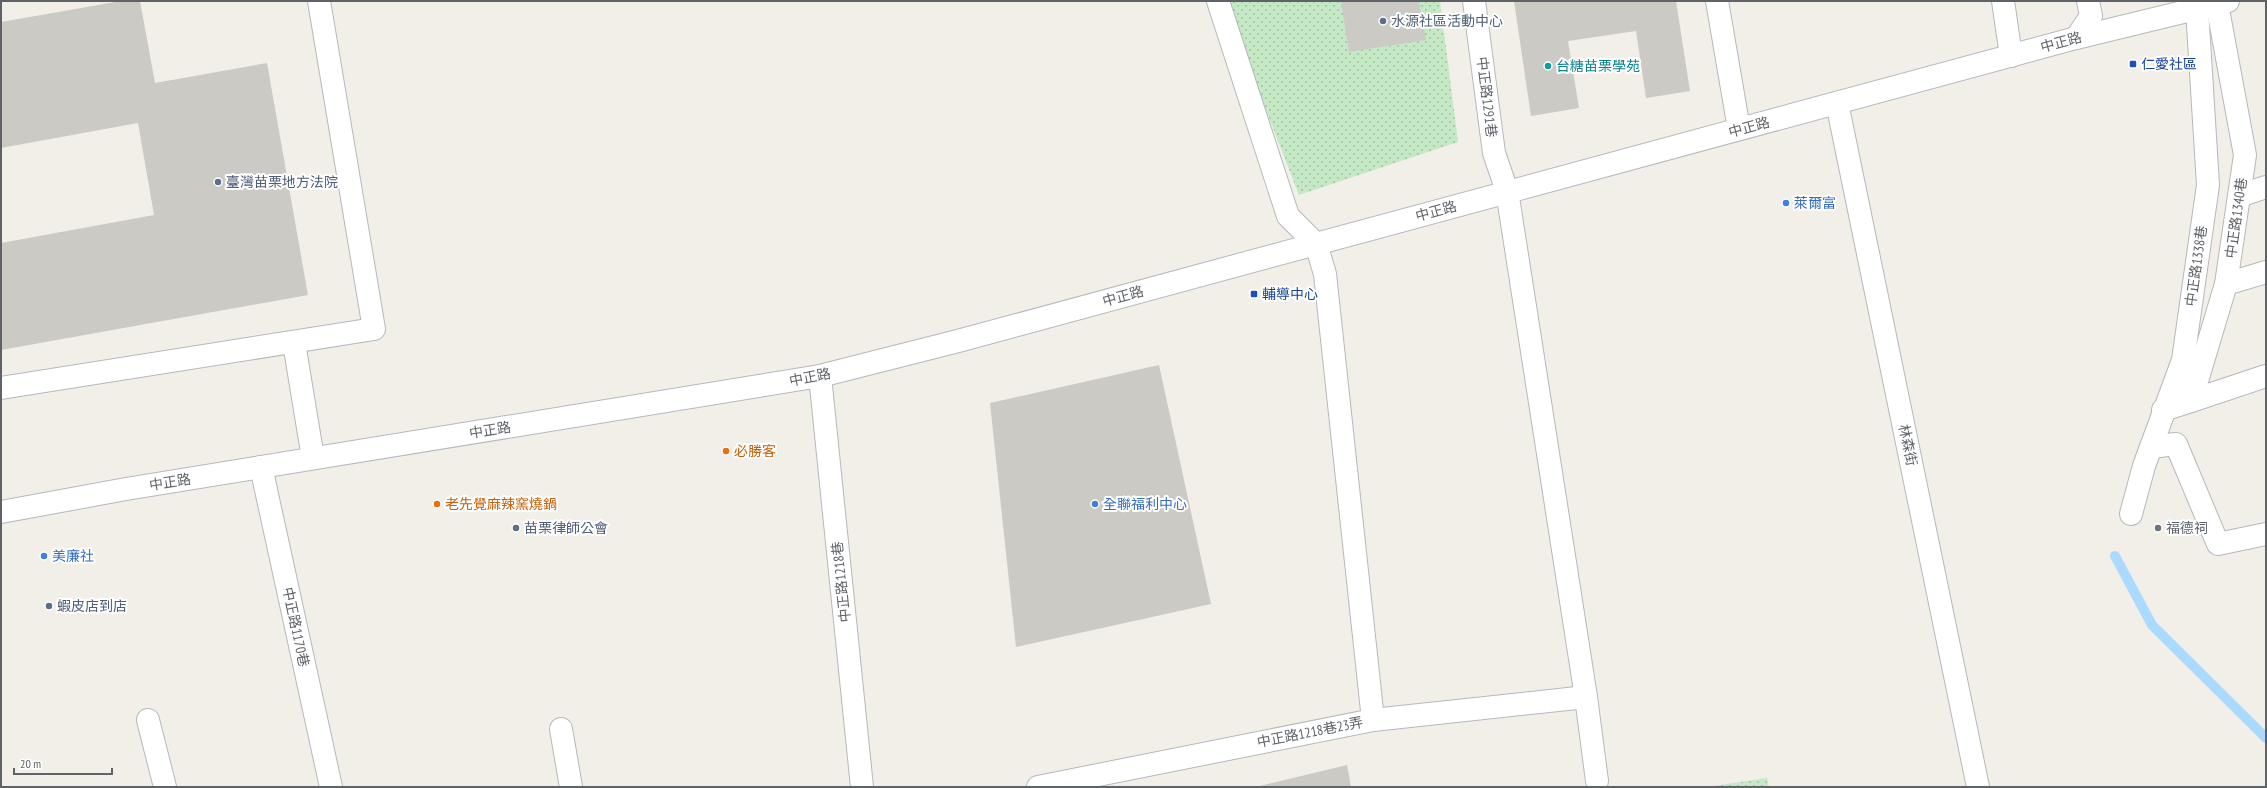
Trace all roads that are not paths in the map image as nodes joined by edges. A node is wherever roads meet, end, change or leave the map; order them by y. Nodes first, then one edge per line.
1 (319, 1) edge
2 (1218, 1) edge
3 (1474, 1) edge
4 (1717, 1) edge
5 (2003, 1) edge
6 (2088, 1) edge
7 (2223, 2) edge
8 (2197, 9) junction
9 (2076, 38) junction
10 (2011, 56) junction
11 (1837, 103) junction
12 (1739, 129) junction
13 (2266, 188) edge
14 (1507, 191) junction
15 (2239, 196) junction
16 (1316, 244) junction
17 (2266, 272) edge
18 (2226, 284) junction
19 (294, 343) junction
20 (820, 376) junction
21 (2266, 376) edge
22 (1, 388) edge
23 (2191, 401) junction
24 (2163, 410) junction
25 (2151, 447) junction
26 (313, 458) junction
27 (261, 467) junction
28 (1, 512) edge
29 (2132, 514) dead end
30 (2266, 534) edge
31 (1586, 697) junction
32 (148, 720) dead end
33 (1373, 720) junction
34 (561, 729) dead end
35 (1597, 781) dead end
36 (165, 787) edge
37 (331, 787) edge
38 (571, 787) edge
39 (862, 787) edge
40 (1038, 787) edge
41 (1978, 787) edge

1 - 19 street
2 - 16 street
3 - 14 street, 中正路1291巷
4 - 12 street
5 - 10 street
6 - 9 street
7 - 8 street, 中正路
7 - 15 street, 中正路1340巷
8 - 9 street, 中正路
8 - 24 street, 中正路1338巷
9 - 10 street, 中正路
10 - 11 street, 中正路
11 - 12 street, 中正路
11 - 41 street, 林森街
12 - 14 street, 中正路
13 - 15 street
14 - 16 street, 中正路
14 - 31 street, 中正路1291巷
15 - 18 street, 中正路1340巷
16 - 20 street, 中正路
16 - 33 street
17 - 18 street
18 - 23 street, 中正路1340巷
19 - 22 street
19 - 26 street
20 - 26 street, 中正路
20 - 39 street, 中正路1218巷
21 - 23 street
23 - 24 street
24 - 25 street, 中正路1338巷
25 - 29 street, 中正路1338巷
25 - 30 street
26 - 27 street, 中正路
27 - 28 street, 中正路
27 - 37 street, 中正路1170巷
31 - 33 street, 中正路1218巷23弄
31 - 35 street, 中正路1291巷
32 - 36 street
33 - 40 street, 中正路1218巷23弄
34 - 38 street

